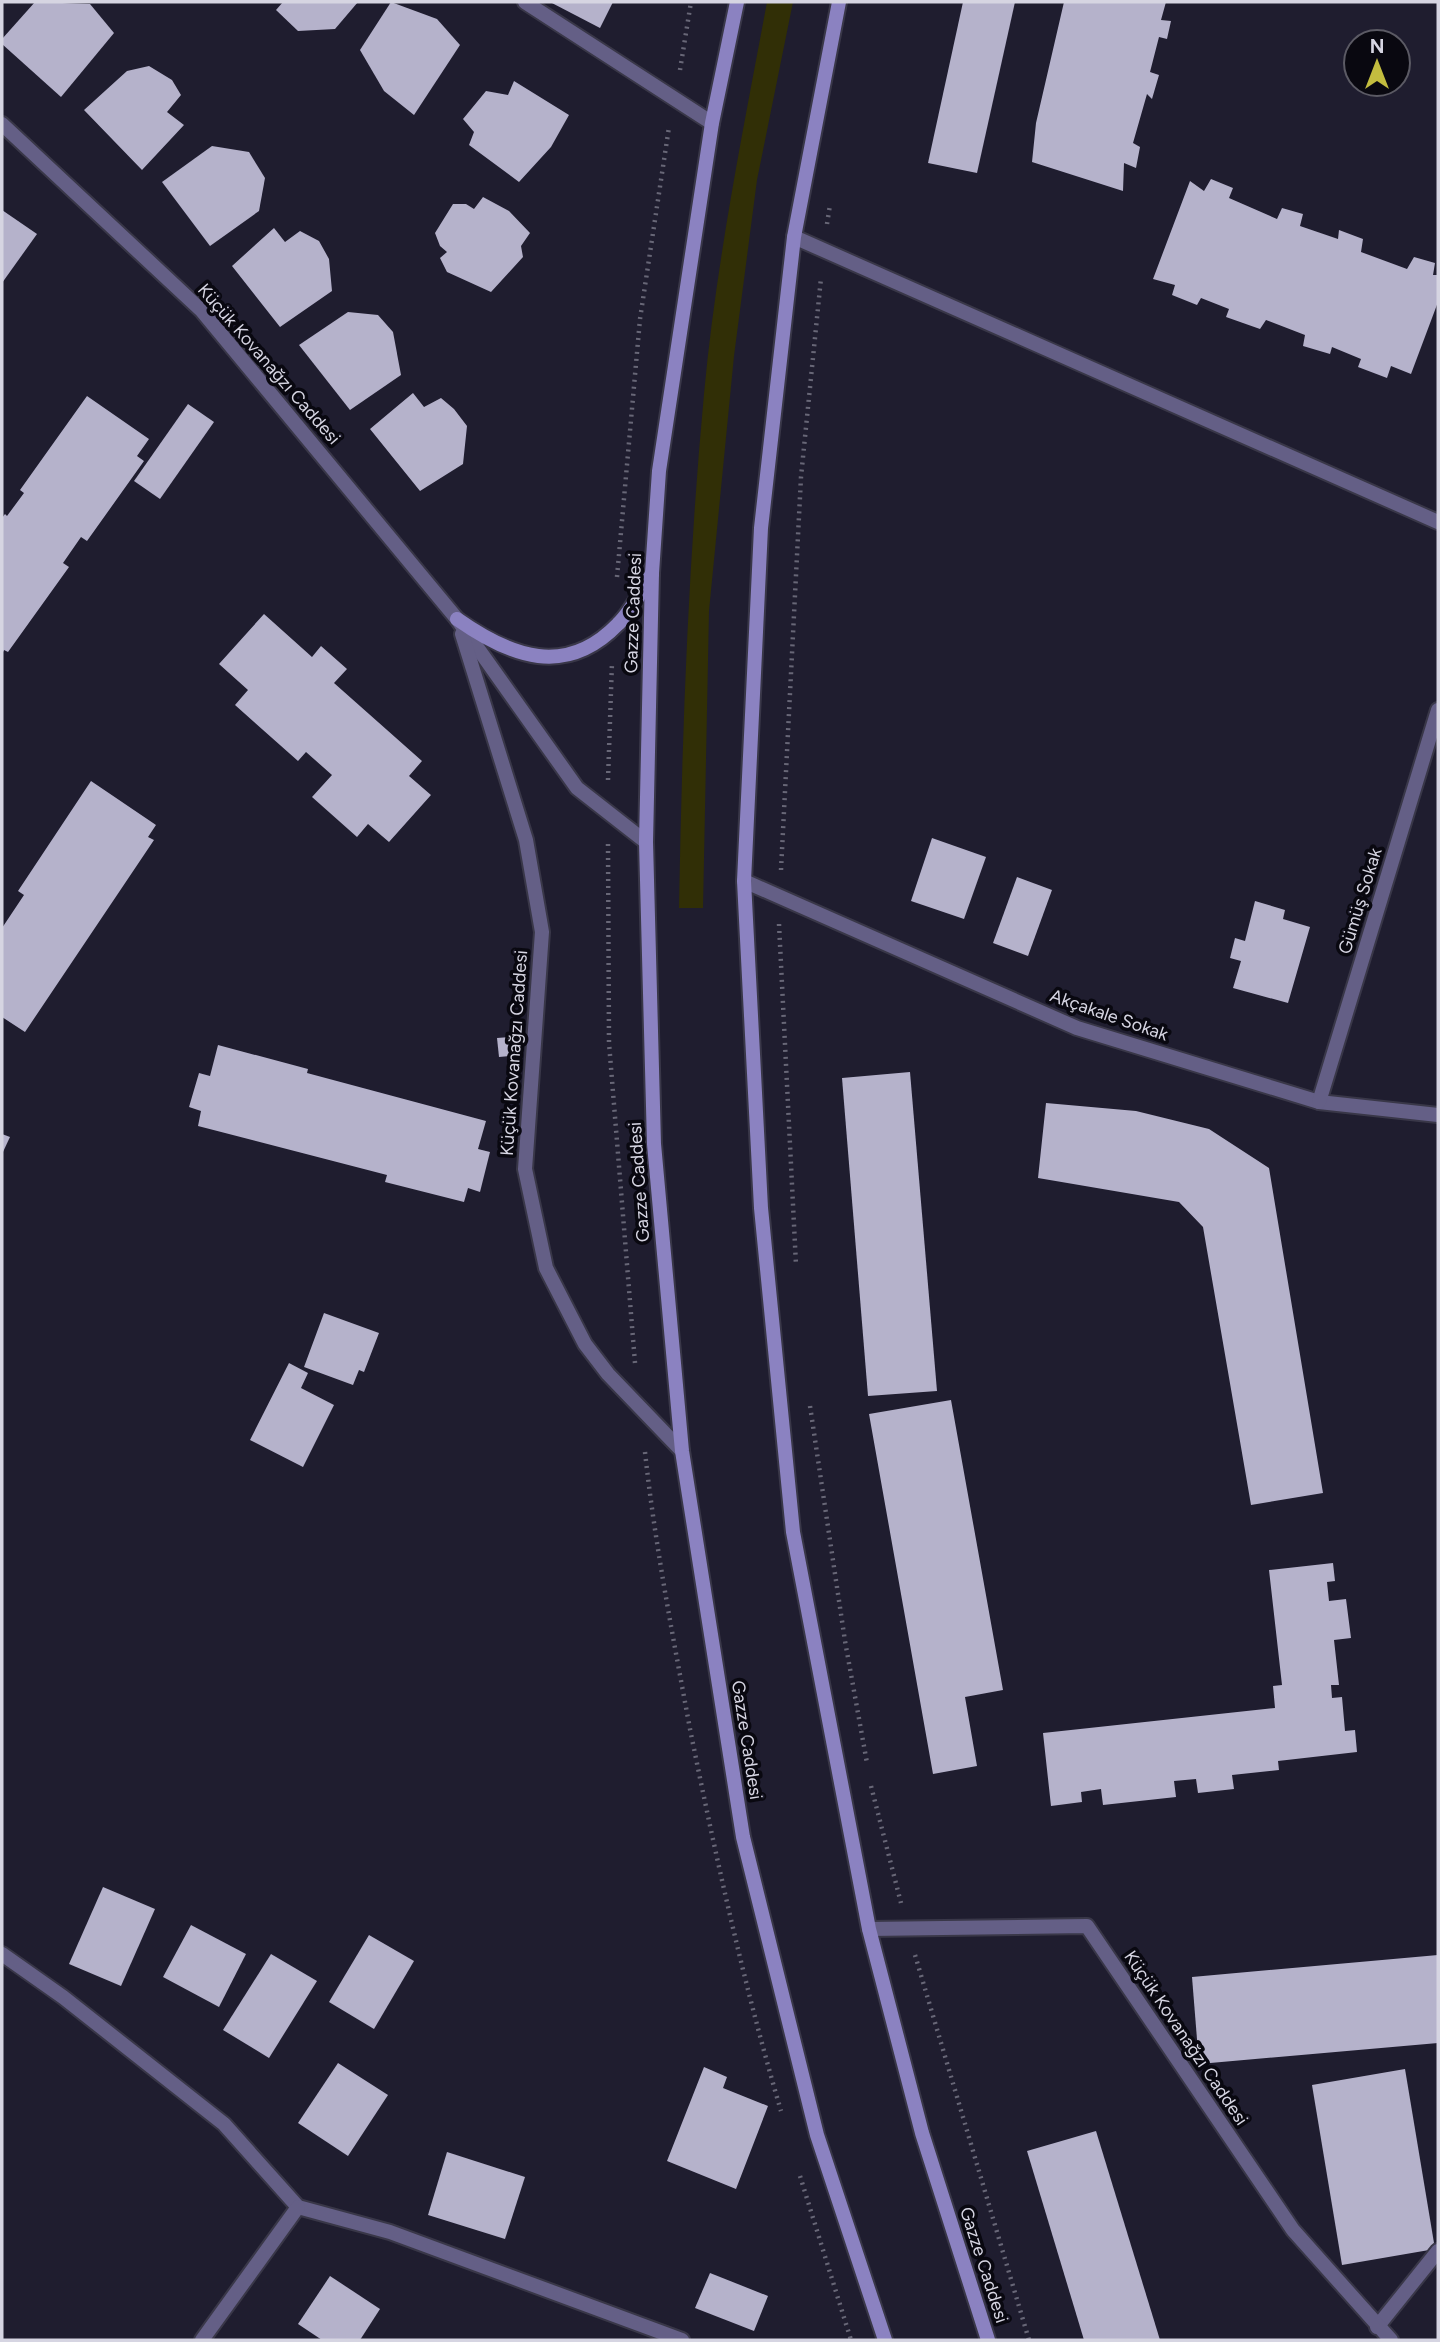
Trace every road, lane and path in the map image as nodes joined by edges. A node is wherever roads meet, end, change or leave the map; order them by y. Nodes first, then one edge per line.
1 (525, 2) edge
2 (737, 2) edge
3 (839, 2) edge
4 (712, 123) junction
5 (2, 124) edge
6 (831, 196) dead end
7 (794, 237) junction
8 (824, 251) junction
9 (1438, 522) edge
10 (652, 573) junction
11 (457, 619) junction
12 (1438, 710) edge
13 (646, 842) junction
14 (744, 881) junction
15 (779, 897) junction
16 (1319, 1102) junction
17 (1438, 1115) edge
18 (796, 1269) dead end
19 (808, 1392) dead end
20 (682, 1451) junction
21 (907, 1928) junction
22 (869, 1929) junction
23 (2, 1954) edge
24 (298, 2207) junction
25 (1438, 2251) edge
26 (1377, 2328) junction
27 (202, 2340) edge
28 (682, 2340) edge
29 (885, 2340) edge
30 (988, 2340) edge
31 (1029, 2340) edge
32 (1391, 2340) edge

1 - 4 street
2 - 4 main road, Gazze Caddesi
3 - 7 main road, Gazze Caddesi
4 - 10 main road, Gazze Caddesi
5 - 11 street, Küçük Kovanağzı Caddesi
6 - 8 path
7 - 8 street
7 - 14 main road, Gazze Caddesi
8 - 9 street
8 - 15 path
10 - 11 main road
10 - 13 main road, Gazze Caddesi
11 - 13 street, Küçük Kovanağzı Caddesi
11 - 20 street, Küçük Kovanağzı Caddesi
12 - 16 street, Gümüş Sokak
13 - 20 main road, Gazze Caddesi
14 - 15 street, Akçakale Sokak
14 - 22 main road, Gazze Caddesi
15 - 16 street, Akçakale Sokak
15 - 18 path
16 - 17 street, Akçakale Sokak
19 - 21 path
20 - 29 main road, Gazze Caddesi
21 - 22 street, Küçük Kovanağzı Caddesi
21 - 26 street, Küçük Kovanağzı Caddesi
21 - 31 path
22 - 30 main road, Gazze Caddesi
23 - 24 street
24 - 27 street
24 - 28 street
25 - 26 street
26 - 32 street, Küçük Kovanağzı Caddesi

